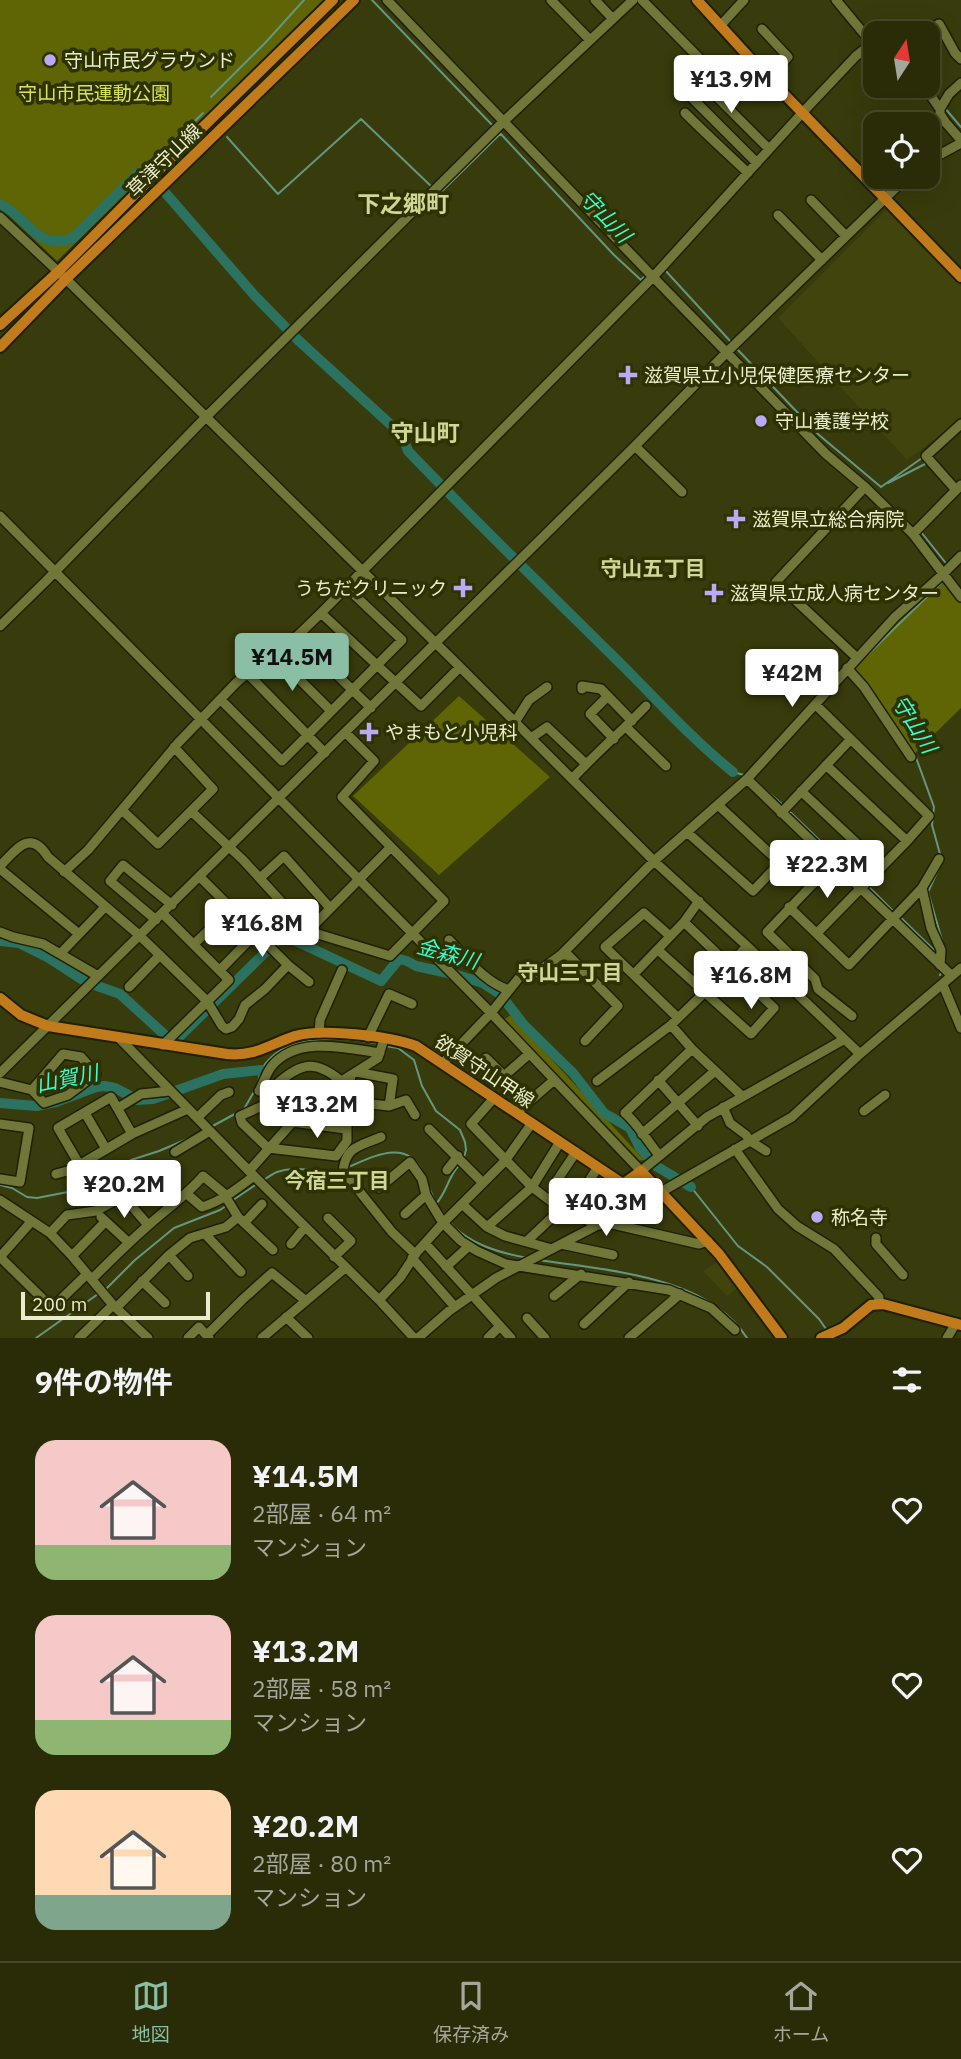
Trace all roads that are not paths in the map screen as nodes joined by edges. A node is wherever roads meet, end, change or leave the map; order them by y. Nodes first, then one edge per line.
1 (333, 0) edge
2 (354, 0) edge
3 (387, 0) edge
4 (551, 0) edge
5 (595, 0) edge
6 (633, 0) edge
7 (642, 0) edge
8 (697, 0) edge
9 (744, 0) edge
10 (836, 0) edge
11 (613, 19) junction
12 (720, 26) junction
13 (940, 26) edge
14 (762, 29) dead end
15 (863, 32) edge
16 (590, 40) junction
17 (863, 51) edge
18 (961, 59) edge
19 (703, 62) dead end
20 (696, 76) dead end
21 (769, 78) junction
22 (961, 83) edge
23 (684, 89) dead end
24 (935, 98) edge
25 (942, 106) junction
26 (803, 112) junction
27 (685, 113) dead end
28 (504, 121) junction
29 (961, 141) edge
30 (769, 149) junction
31 (940, 154) edge
32 (757, 163) junction
33 (748, 173) junction
34 (893, 189) edge
35 (884, 197) junction
36 (811, 200) dead end
37 (778, 215) dead end
38 (0, 217) edge
39 (846, 236) junction
40 (822, 260) junction
41 (62, 275) junction
42 (653, 277) junction
43 (961, 277) edge
44 (0, 326) edge
45 (0, 347) edge
46 (727, 352) junction
47 (206, 417) junction
48 (961, 424) edge
49 (635, 446) junction
50 (865, 487) junction
51 (959, 487) edge
52 (682, 492) dead end
53 (0, 516) edge
54 (913, 534) junction
55 (961, 556) edge
56 (361, 571) junction
57 (54, 573) junction
58 (943, 575) junction
59 (346, 587) junction
60 (961, 597) edge
61 (321, 613) junction
62 (0, 626) edge
63 (297, 636) junction
64 (434, 643) junction
65 (274, 654) junction
66 (856, 657) junction
67 (378, 665) junction
68 (460, 667) junction
69 (847, 668) junction
70 (247, 673) junction
71 (396, 682) junction
72 (547, 687) dead end
73 (582, 689) dead end
74 (353, 690) junction
75 (608, 696) junction
76 (221, 700) junction
77 (816, 705) junction
78 (646, 706) dead end
79 (371, 708) junction
80 (331, 711) junction
81 (201, 719) junction
82 (514, 722) junction
83 (629, 724) junction
84 (346, 733) junction
85 (308, 734) junction
86 (531, 738) junction
87 (614, 739) junction
88 (851, 739) junction
89 (174, 747) junction
90 (325, 753) junction
91 (911, 757) dead end
92 (586, 764) junction
93 (826, 765) junction
94 (666, 766) dead end
95 (572, 779) junction
96 (747, 779) junction
97 (801, 791) junction
98 (279, 798) junction
99 (718, 804) junction
100 (122, 810) junction
101 (191, 811) junction
102 (781, 813) junction
103 (688, 833) junction
104 (907, 841) junction
105 (229, 848) junction
106 (390, 848) junction
107 (793, 849) dead end
108 (939, 859) dead end
109 (654, 861) junction
110 (779, 862) junction
111 (833, 863) junction
112 (0, 867) edge
113 (882, 867) junction
114 (64, 872) junction
115 (200, 877) junction
116 (260, 878) junction
117 (359, 879) junction
118 (859, 888) junction
119 (922, 888) junction
120 (699, 901) junction
121 (172, 905) junction
122 (105, 907) junction
123 (789, 907) junction
124 (232, 908) junction
125 (330, 908) junction
126 (159, 917) junction
127 (892, 919) junction
128 (684, 922) junction
129 (308, 930) junction
130 (0, 932) edge
131 (257, 932) junction
132 (412, 933) junction
133 (817, 933) junction
134 (79, 934) junction
135 (139, 935) junction
136 (670, 936) junction
137 (449, 940) dead end
138 (194, 944) junction
139 (747, 946) junction
140 (657, 950) junction
141 (60, 954) junction
142 (160, 955) junction
143 (561, 956) junction
144 (288, 965) junction
145 (940, 965) junction
146 (728, 966) junction
147 (961, 968) edge
148 (220, 970) junction
149 (342, 970) dead end
150 (634, 974) junction
151 (98, 976) junction
152 (952, 976) junction
153 (309, 982) dead end
154 (943, 985) junction
155 (129, 987) dead end
156 (509, 990) junction
157 (704, 993) junction
158 (0, 998) edge
159 (207, 1001) junction
160 (412, 1004) dead end
161 (491, 1013) junction
162 (852, 1016) dead end
163 (678, 1018) junction
164 (671, 1025) junction
165 (48, 1026) junction
166 (961, 1028) edge
167 (318, 1032) junction
168 (368, 1037) junction
169 (384, 1038) junction
170 (120, 1039) junction
171 (843, 1040) junction
172 (585, 1041) dead end
173 (163, 1045) junction
174 (692, 1049) junction
175 (380, 1053) junction
176 (528, 1054) junction
177 (860, 1055) junction
178 (486, 1058) dead end
179 (443, 1063) junction
180 (715, 1071) junction
181 (0, 1073) edge
182 (354, 1073) junction
183 (659, 1080) junction
184 (553, 1081) junction
185 (597, 1081) dead end
186 (0, 1082) edge
187 (341, 1082) junction
188 (32, 1090) junction
189 (170, 1091) junction
190 (259, 1091) dead end
191 (229, 1092) dead end
192 (283, 1094) junction
193 (885, 1095) dead end
194 (742, 1097) junction
195 (315, 1098) junction
196 (494, 1098) junction
197 (347, 1101) junction
198 (678, 1103) junction
199 (267, 1104) junction
200 (389, 1106) junction
201 (723, 1107) junction
202 (118, 1108) junction
203 (188, 1109) junction
204 (864, 1111) dead end
205 (517, 1112) junction
206 (85, 1113) junction
207 (415, 1115) dead end
208 (197, 1118) junction
209 (532, 1123) junction
210 (0, 1124) edge
211 (291, 1124) junction
212 (698, 1126) junction
213 (346, 1129) junction
214 (429, 1129) dead end
215 (210, 1131) junction
216 (132, 1134) junction
217 (642, 1134) junction
218 (381, 1137) dead end
219 (750, 1141) junction
220 (560, 1142) junction
221 (268, 1148) junction
222 (106, 1149) junction
223 (735, 1149) junction
224 (766, 1151) dead end
225 (175, 1152) dead end
226 (576, 1152) junction
227 (458, 1156) junction
228 (659, 1156) junction
229 (505, 1161) junction
230 (79, 1164) junction
231 (598, 1167) junction
232 (447, 1170) dead end
233 (641, 1171) junction
234 (252, 1173) junction
235 (56, 1174) dead end
236 (0, 1180) edge
237 (483, 1183) junction
238 (532, 1187) junction
239 (379, 1188) dead end
240 (661, 1192) junction
241 (187, 1194) junction
242 (426, 1195) junction
243 (580, 1195) junction
244 (123, 1196) junction
245 (0, 1200) edge
246 (228, 1200) junction
247 (262, 1204) dead end
248 (172, 1205) junction
249 (462, 1205) junction
250 (561, 1209) junction
251 (96, 1211) junction
252 (405, 1214) dead end
253 (616, 1216) junction
254 (328, 1217) dead end
255 (241, 1220) junction
256 (446, 1220) junction
257 (31, 1222) junction
258 (105, 1222) junction
259 (602, 1223) junction
260 (148, 1225) junction
261 (305, 1227) junction
262 (486, 1227) junction
263 (50, 1233) junction
264 (205, 1234) junction
265 (876, 1238) dead end
266 (527, 1241) junction
267 (708, 1241) junction
268 (128, 1242) junction
269 (425, 1243) junction
270 (291, 1244) dead end
271 (470, 1246) junction
272 (556, 1246) junction
273 (273, 1250) dead end
274 (72, 1255) junction
275 (169, 1255) junction
276 (613, 1255) dead end
277 (413, 1256) junction
278 (0, 1257) edge
279 (334, 1257) junction
280 (524, 1263) junction
281 (446, 1266) junction
282 (345, 1268) junction
283 (241, 1272) dead end
284 (581, 1274) junction
285 (903, 1275) dead end
286 (90, 1276) junction
287 (188, 1276) dead end
288 (142, 1281) junction
289 (629, 1282) junction
290 (680, 1293) junction
291 (472, 1295) junction
292 (554, 1296) dead end
293 (379, 1300) junction
294 (306, 1301) junction
295 (166, 1303) dead end
296 (878, 1304) junction
297 (114, 1306) junction
298 (455, 1307) junction
299 (286, 1317) junction
300 (527, 1318) dead end
301 (584, 1324) dead end
302 (958, 1324) edge
303 (500, 1326) junction
304 (735, 1330) dead end
305 (208, 1336) edge
306 (79, 1338) edge
307 (148, 1338) edge
308 (188, 1338) edge
309 (262, 1338) edge
310 (308, 1338) edge
311 (416, 1338) edge
312 (488, 1338) edge
313 (511, 1338) edge
314 (545, 1338) edge
315 (629, 1338) edge
316 (782, 1338) edge
317 (821, 1338) edge
318 (947, 1338) edge

1 - 41 main road, 草津守山線
2 - 41 main road, 草津守山線
3 - 28 street
4 - 16 street
5 - 11 street
6 - 11 street
7 - 19 street
8 - 12 main road
9 - 12 street
10 - 15 street
11 - 16 street
12 - 21 main road
13 - 18 street
14 - 21 street
16 - 28 street
17 - 26 street
20 - 30 street
21 - 26 main road
22 - 25 street
23 - 32 street
24 - 25 street
25 - 29 street
26 - 30 street
26 - 35 main road
27 - 33 street
28 - 42 street
28 - 47 street
29 - 31 street
30 - 32 street
32 - 33 street
33 - 42 street
34 - 35 street
35 - 39 street
35 - 43 main road
36 - 39 street
37 - 40 street
38 - 41 street
39 - 40 street
40 - 46 street
41 - 44 main road, 草津守山線
41 - 45 main road, 草津守山線
41 - 47 street
42 - 46 street
42 - 56 street
46 - 49 street
46 - 50 street
47 - 56 street
47 - 57 street
48 - 51 street
49 - 52 street
49 - 64 street
50 - 54 street
50 - 66 street
51 - 54 street
53 - 57 street
54 - 58 street
55 - 58 street
56 - 59 street
56 - 64 street
57 - 62 street
57 - 81 street
58 - 60 street
58 - 66 street
59 - 61 street
59 - 67 street
61 - 63 street
61 - 67 street
63 - 65 street
63 - 74 street
64 - 68 street
64 - 71 street
65 - 70 street
65 - 80 street
66 - 69 street
67 - 71 street
67 - 74 street
68 - 71 street
68 - 82 street
69 - 77 street
69 - 91 street
70 - 76 street
70 - 85 street
71 - 79 street
72 - 82 street
73 - 75 street
74 - 79 street
74 - 80 street
75 - 83 street
75 - 87 street
76 - 81 street
76 - 85 street
77 - 88 street
77 - 96 street
78 - 83 street
79 - 84 street
80 - 85 street
81 - 89 street
81 - 98 street
82 - 86 street
83 - 87 street
83 - 94 street
84 - 90 street
84 - 106 street
85 - 90 street
86 - 92 street
86 - 95 street
87 - 92 street
88 - 93 street
88 - 104 street
89 - 100 street
89 - 101 street
90 - 98 street
92 - 95 street
93 - 97 street
93 - 104 street
95 - 109 street
96 - 99 street
96 - 102 street
97 - 102 street
97 - 113 street
98 - 105 street
98 - 117 street
99 - 103 street
99 - 110 street
100 - 101 street
100 - 114 street
101 - 105 street
102 - 111 street
103 - 109 street
103 - 110 street
104 - 113 street
105 - 115 street
105 - 116 street
106 - 117 street
106 - 132 street
107 - 110 street
108 - 119 street
109 - 120 street
109 - 143 street
111 - 118 street
111 - 123 street
112 - 114 street
112 - 134 street
113 - 118 street
114 - 122 street
115 - 121 street
115 - 124 street
116 - 125 street
116 - 129 street
117 - 125 street
117 - 132 street
118 - 127 street
118 - 133 street
119 - 127 street
119 - 145 street
120 - 128 street
120 - 139 street
121 - 126 street
121 - 126 street
122 - 134 street
122 - 135 street
123 - 133 street
123 - 162 street
124 - 131 street
124 - 138 street
125 - 129 street
126 - 135 street
126 - 138 street
127 - 133 street
127 - 145 street
128 - 136 street
128 - 146 street
129 - 132 street
130 - 141 street
131 - 144 street
131 - 148 street
132 - 161 street
134 - 141 street
135 - 142 street
135 - 151 street
136 - 140 street
136 - 150 street
137 - 156 street
138 - 148 street
139 - 146 street
139 - 171 street
140 - 150 street
140 - 157 street
141 - 151 street
142 - 155 street
142 - 159 street
143 - 156 street
143 - 172 street
144 - 153 street
144 - 159 street
145 - 152 street
146 - 157 street
146 - 157 street
147 - 152 street
148 - 159 street
149 - 167 street
150 - 163 street
151 - 165 street
152 - 154 street
154 - 166 street
154 - 177 street
156 - 161 street
157 - 163 street
158 - 165 main road, 欲賀守山甲線
159 - 173 street
160 - 168 street
161 - 176 street
161 - 179 street
163 - 164 street
164 - 174 street
164 - 185 street
165 - 170 main road, 欲賀守山甲線
165 - 181 street
167 - 168 main road, 欲賀守山甲線
167 - 173 main road, 欲賀守山甲線
168 - 169 main road, 欲賀守山甲線
169 - 175 street
169 - 179 main road, 欲賀守山甲線
170 - 173 main road, 欲賀守山甲線
170 - 189 street
171 - 177 street
171 - 194 street
174 - 180 street
174 - 183 street
175 - 182 street
175 - 190 street
176 - 178 street
176 - 184 street
177 - 219 street
179 - 196 main road, 欲賀守山甲線
180 - 194 street
180 - 198 street
182 - 187 street
182 - 197 street
182 - 200 street
183 - 198 street
183 - 217 street
184 - 205 street
184 - 233 street
186 - 188 street
187 - 192 street
187 - 195 street
188 - 188 street
189 - 202 street
189 - 203 street
191 - 208 street
192 - 195 street
192 - 199 street
193 - 204 street
194 - 201 street
195 - 197 street
195 - 211 street
196 - 205 main road, 欲賀守山甲線
196 - 229 street
197 - 200 street
197 - 213 street
198 - 212 street
198 - 217 street
199 - 211 street
199 - 221 street
200 - 207 street
201 - 212 street
201 - 219 street
202 - 206 street
202 - 216 street
203 - 208 street
203 - 216 street
205 - 209 main road, 欲賀守山甲線
206 - 222 street
206 - 230 street
208 - 215 street
209 - 220 main road, 欲賀守山甲線
209 - 229 street
210 - 236 street
211 - 213 street
211 - 221 street
212 - 228 street
213 - 221 street
214 - 227 street
215 - 225 street
215 - 234 street
216 - 222 street
217 - 228 street
218 - 277 street
219 - 223 street
219 - 224 street
220 - 226 main road, 欲賀守山甲線
220 - 238 street
221 - 234 street
222 - 230 street
223 - 240 street
223 - 296 street
226 - 231 main road, 欲賀守山甲線
226 - 243 street
227 - 232 street
227 - 237 street
228 - 233 street
229 - 237 street
229 - 238 street
230 - 235 street
231 - 233 main road, 欲賀守山甲線
231 - 243 street
233 - 240 main road
234 - 246 street
234 - 261 street
237 - 249 street
238 - 250 street
238 - 262 street
239 - 242 street
240 - 253 street
240 - 267 main road
241 - 246 street
241 - 246 street
241 - 248 street
242 - 252 street
242 - 256 street
243 - 253 street
244 - 248 street
244 - 251 street
244 - 260 street
245 - 257 street
246 - 255 street
247 - 255 street
248 - 260 street
249 - 256 street
249 - 262 street
250 - 259 street
250 - 266 street
251 - 258 street
251 - 263 street
253 - 259 street
254 - 279 street
255 - 264 street
255 - 273 street
256 - 269 street
256 - 271 street
257 - 263 street
257 - 278 street
258 - 268 street
258 - 274 street
259 - 267 street
259 - 272 street
260 - 268 street
261 - 270 street
261 - 279 street
262 - 266 street
263 - 274 street
264 - 275 street
264 - 283 street
265 - 285 street
266 - 272 street
267 - 316 main road
268 - 286 street
269 - 277 street
269 - 281 street
271 - 280 street
271 - 281 street
272 - 276 street
272 - 280 street
274 - 286 street
275 - 287 street
275 - 288 street
277 - 293 street
277 - 298 street
278 - 286 street
279 - 282 street
280 - 284 street
280 - 291 street
281 - 291 street
282 - 293 street
282 - 294 street
284 - 289 street
284 - 292 street
286 - 297 street
288 - 295 street
288 - 297 street
289 - 290 street
289 - 301 street
290 - 304 street
290 - 315 street
291 - 298 street
291 - 303 street
293 - 311 street
294 - 299 street
294 - 305 street
296 - 302 main road
296 - 317 main road
297 - 306 street
297 - 307 street
298 - 311 street
299 - 309 street
299 - 310 street
300 - 314 street
302 - 318 street
303 - 312 street
303 - 313 street
305 - 308 street

